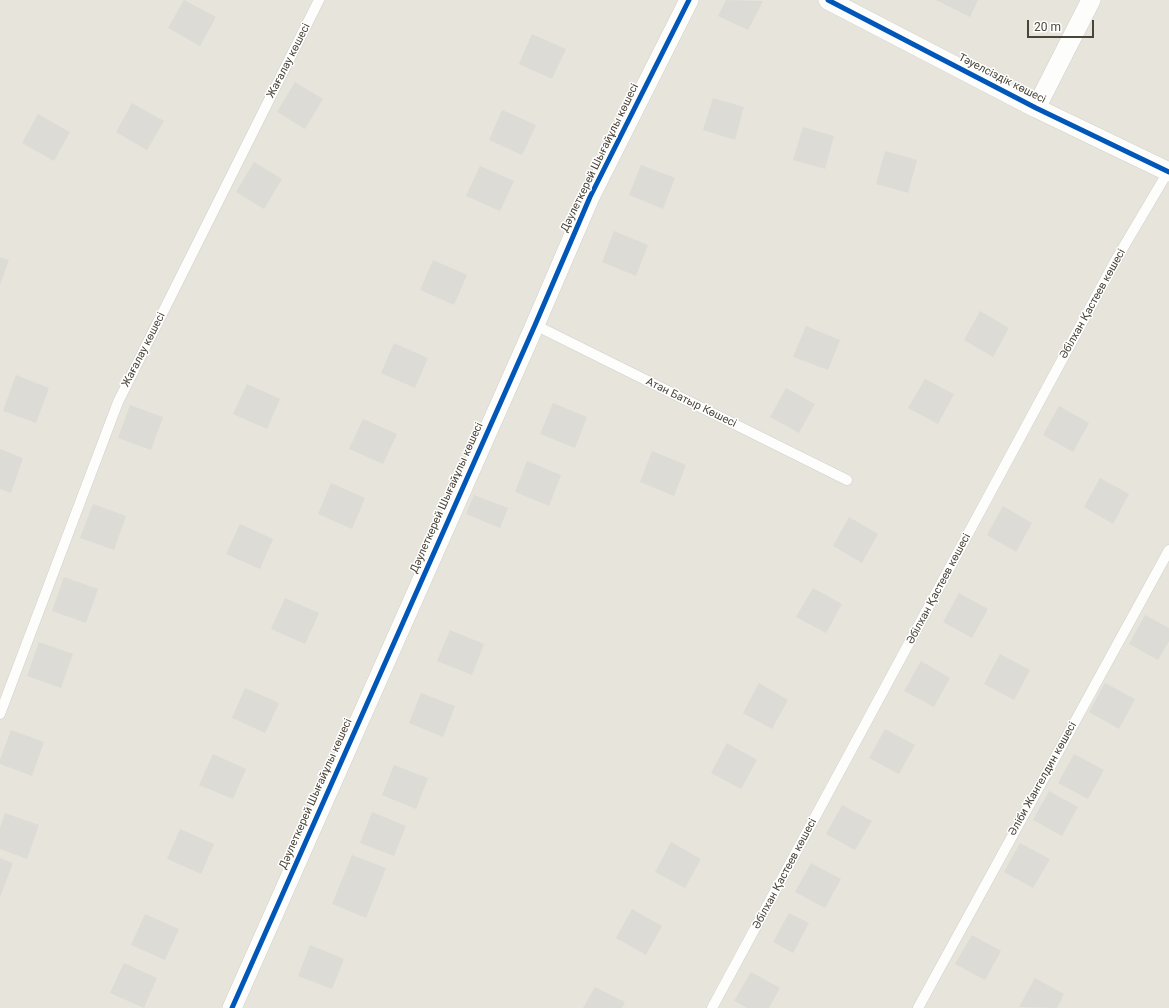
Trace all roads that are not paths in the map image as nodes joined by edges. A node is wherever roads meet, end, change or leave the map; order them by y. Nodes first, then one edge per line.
1 (319, 0) edge
2 (689, 0) edge
3 (828, 0) edge
4 (1092, 0) edge
5 (1036, 108) junction
6 (1169, 171) edge
7 (535, 325) junction
8 (847, 480) dead end
9 (1169, 550) edge
10 (0, 714) edge
11 (232, 1008) edge
12 (712, 1008) edge
13 (918, 1008) edge

1 - 10 lane, Жағалау көшесі
2 - 7 street, Дәулеткерей Шығайұлы көшесі
3 - 5 street, Тәуелсіздік көшесі
4 - 5 street
5 - 6 street, Тәуелсіздік көшесі
6 - 12 lane, Әбілхан Қастеев көшесі
7 - 8 lane, Атан Батыр Көшесі
7 - 11 street, Дәулеткерей Шығайұлы көшесі
9 - 13 lane, Әліби Жангелдин көшесі

